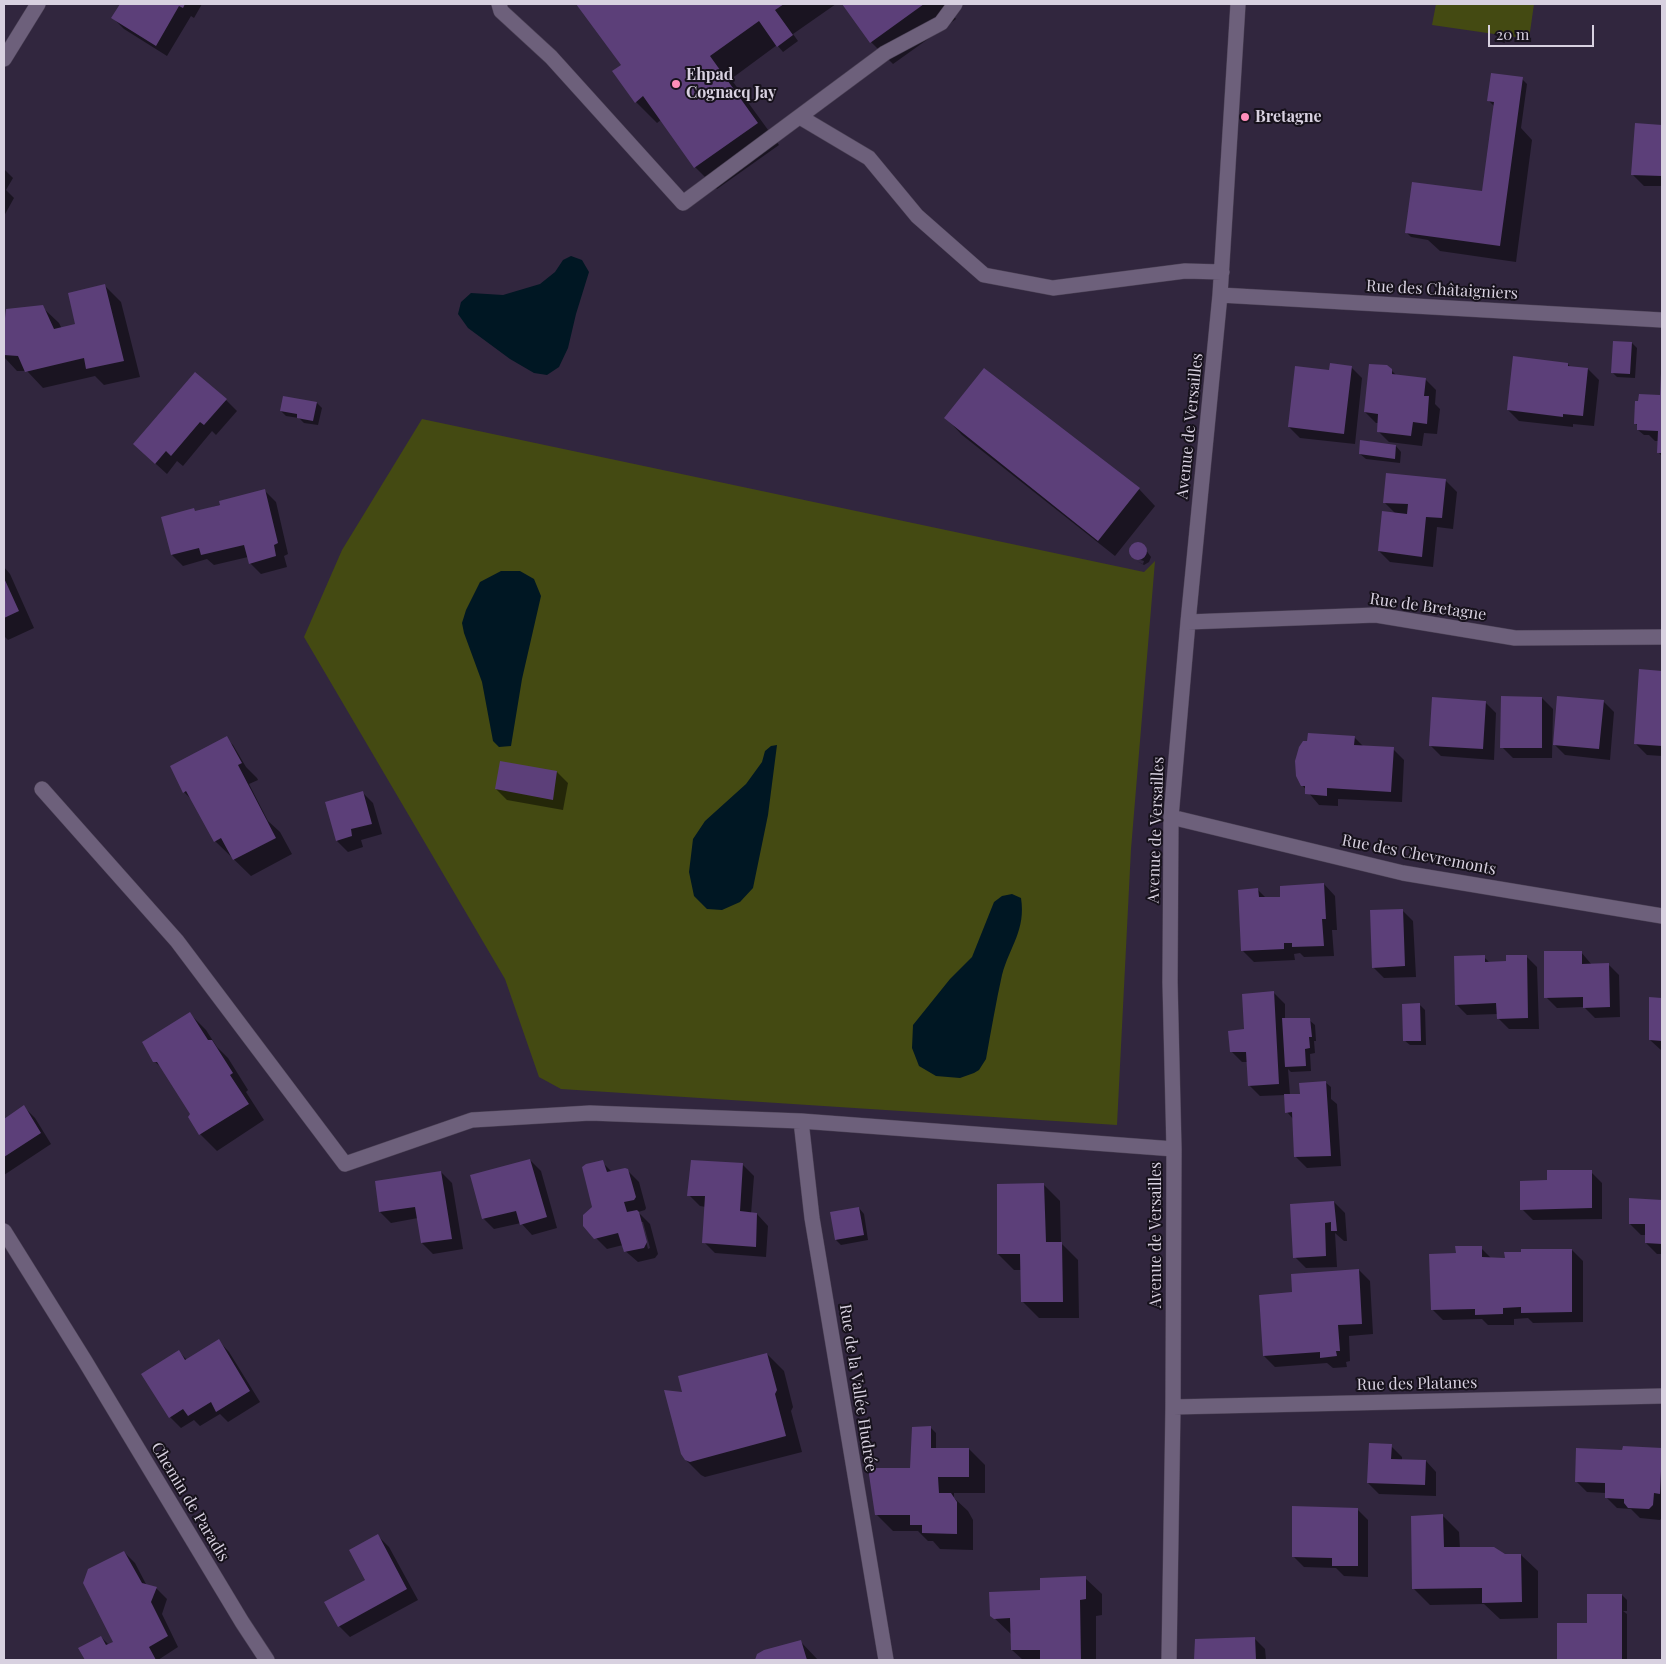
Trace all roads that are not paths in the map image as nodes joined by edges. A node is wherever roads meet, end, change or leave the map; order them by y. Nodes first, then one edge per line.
1 (38, 4) edge
2 (955, 4) edge
3 (1238, 4) edge
4 (500, 8) edge
5 (4, 59) edge
6 (800, 117) junction
7 (1222, 272) junction
8 (1220, 295) junction
9 (1662, 320) edge
10 (1188, 622) junction
11 (1662, 637) edge
12 (42, 789) dead end
13 (1171, 817) junction
14 (1662, 916) edge
15 (801, 1121) junction
16 (1174, 1149) junction
17 (4, 1231) edge
18 (1662, 1396) edge
19 (1173, 1406) junction
20 (267, 1660) edge
21 (886, 1660) edge
22 (1169, 1660) edge

1 - 5 street
2 - 6 street
3 - 7 street, Avenue de Versailles
4 - 6 street
6 - 7 street
7 - 8 street, Avenue de Versailles
8 - 9 street, Rue des Châtaigniers
8 - 10 street, Avenue de Versailles
10 - 11 street, Rue de Bretagne
10 - 13 street, Avenue de Versailles
12 - 15 street
13 - 14 street, Rue des Chevremonts
13 - 16 street, Avenue de Versailles
15 - 16 street
15 - 21 street, Rue de la Vallée Hudrée
16 - 19 street, Avenue de Versailles
17 - 20 street, Chemin de Paradis
18 - 19 street, Rue des Platanes
19 - 22 street, Avenue de Versailles

